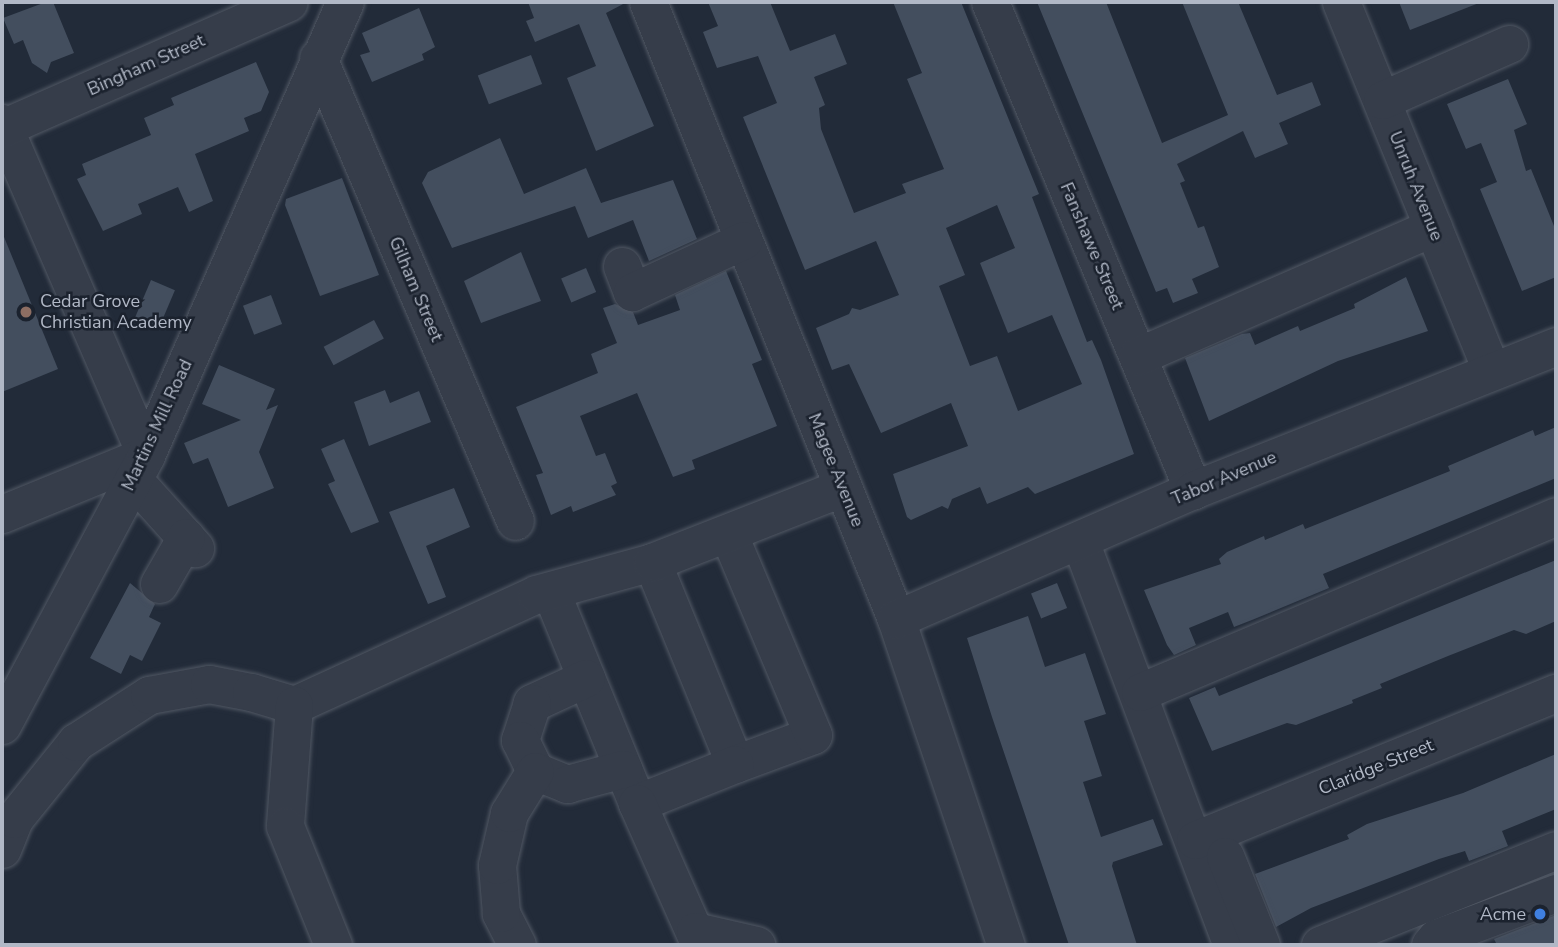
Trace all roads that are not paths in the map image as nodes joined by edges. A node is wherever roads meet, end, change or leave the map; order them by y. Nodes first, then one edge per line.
1 (289, 2) edge
2 (345, 2) edge
3 (648, 2) edge
4 (990, 2) edge
5 (1341, 2) edge
6 (1509, 44) dead end
7 (318, 58) junction
8 (1381, 100) junction
9 (2, 126) edge
10 (1433, 227) junction
11 (744, 240) junction
12 (622, 266) dead end
13 (1556, 346) edge
14 (1138, 356) junction
15 (1491, 369) junction
16 (140, 467) junction
17 (843, 487) junction
18 (1194, 490) junction
19 (2, 514) edge
20 (1556, 516) edge
21 (515, 521) dead end
22 (728, 533) junction
23 (1080, 541) junction
24 (652, 562) junction
25 (159, 584) dead end
26 (551, 592) junction
27 (896, 619) junction
28 (586, 678) junction
29 (1140, 692) junction
30 (1556, 693) edge
31 (294, 705) junction
32 (2, 725) edge
33 (735, 764) junction
34 (623, 769) junction
35 (535, 771) junction
36 (638, 803) junction
37 (1205, 836) junction
38 (2, 849) edge
39 (1556, 850) edge
40 (1556, 893) edge
41 (697, 938) edge
42 (333, 945) edge
43 (517, 945) edge
44 (756, 945) edge
45 (1006, 945) edge
46 (1232, 945) edge
47 (1261, 945) edge
48 (1320, 945) edge
49 (1430, 945) edge

1 - 9 street, Bingham Street
2 - 7 street, Martins Mill Road
3 - 11 street, Magee Avenue
4 - 14 street, Fanshawe Street
5 - 8 street, Unruh Avenue
6 - 8 street
7 - 16 street, Martins Mill Road
7 - 21 street, Gilham Street
8 - 10 street, Unruh Avenue
9 - 16 street
10 - 14 street
10 - 15 street, Unruh Avenue
11 - 12 street
11 - 17 street, Magee Avenue
13 - 15 street, Tabor Avenue
14 - 18 street, Fanshawe Street
15 - 18 street, Tabor Avenue
16 - 19 street
16 - 25 street
16 - 32 street, Martins Mill Road
17 - 22 street
17 - 27 street, Magee Avenue
18 - 23 street, Tabor Avenue
20 - 29 street
22 - 24 street
22 - 33 street
23 - 27 street, Tabor Avenue
23 - 29 street
24 - 26 street
24 - 33 street
26 - 28 street
26 - 31 street
27 - 45 street, Magee Avenue
28 - 34 street
28 - 35 street
29 - 37 street
30 - 37 street, Claridge Street
31 - 38 street
31 - 42 street
33 - 36 street
34 - 35 street
34 - 36 street
35 - 43 street
36 - 41 street
37 - 46 street
37 - 47 street
39 - 48 street
40 - 49 street
41 - 44 street

